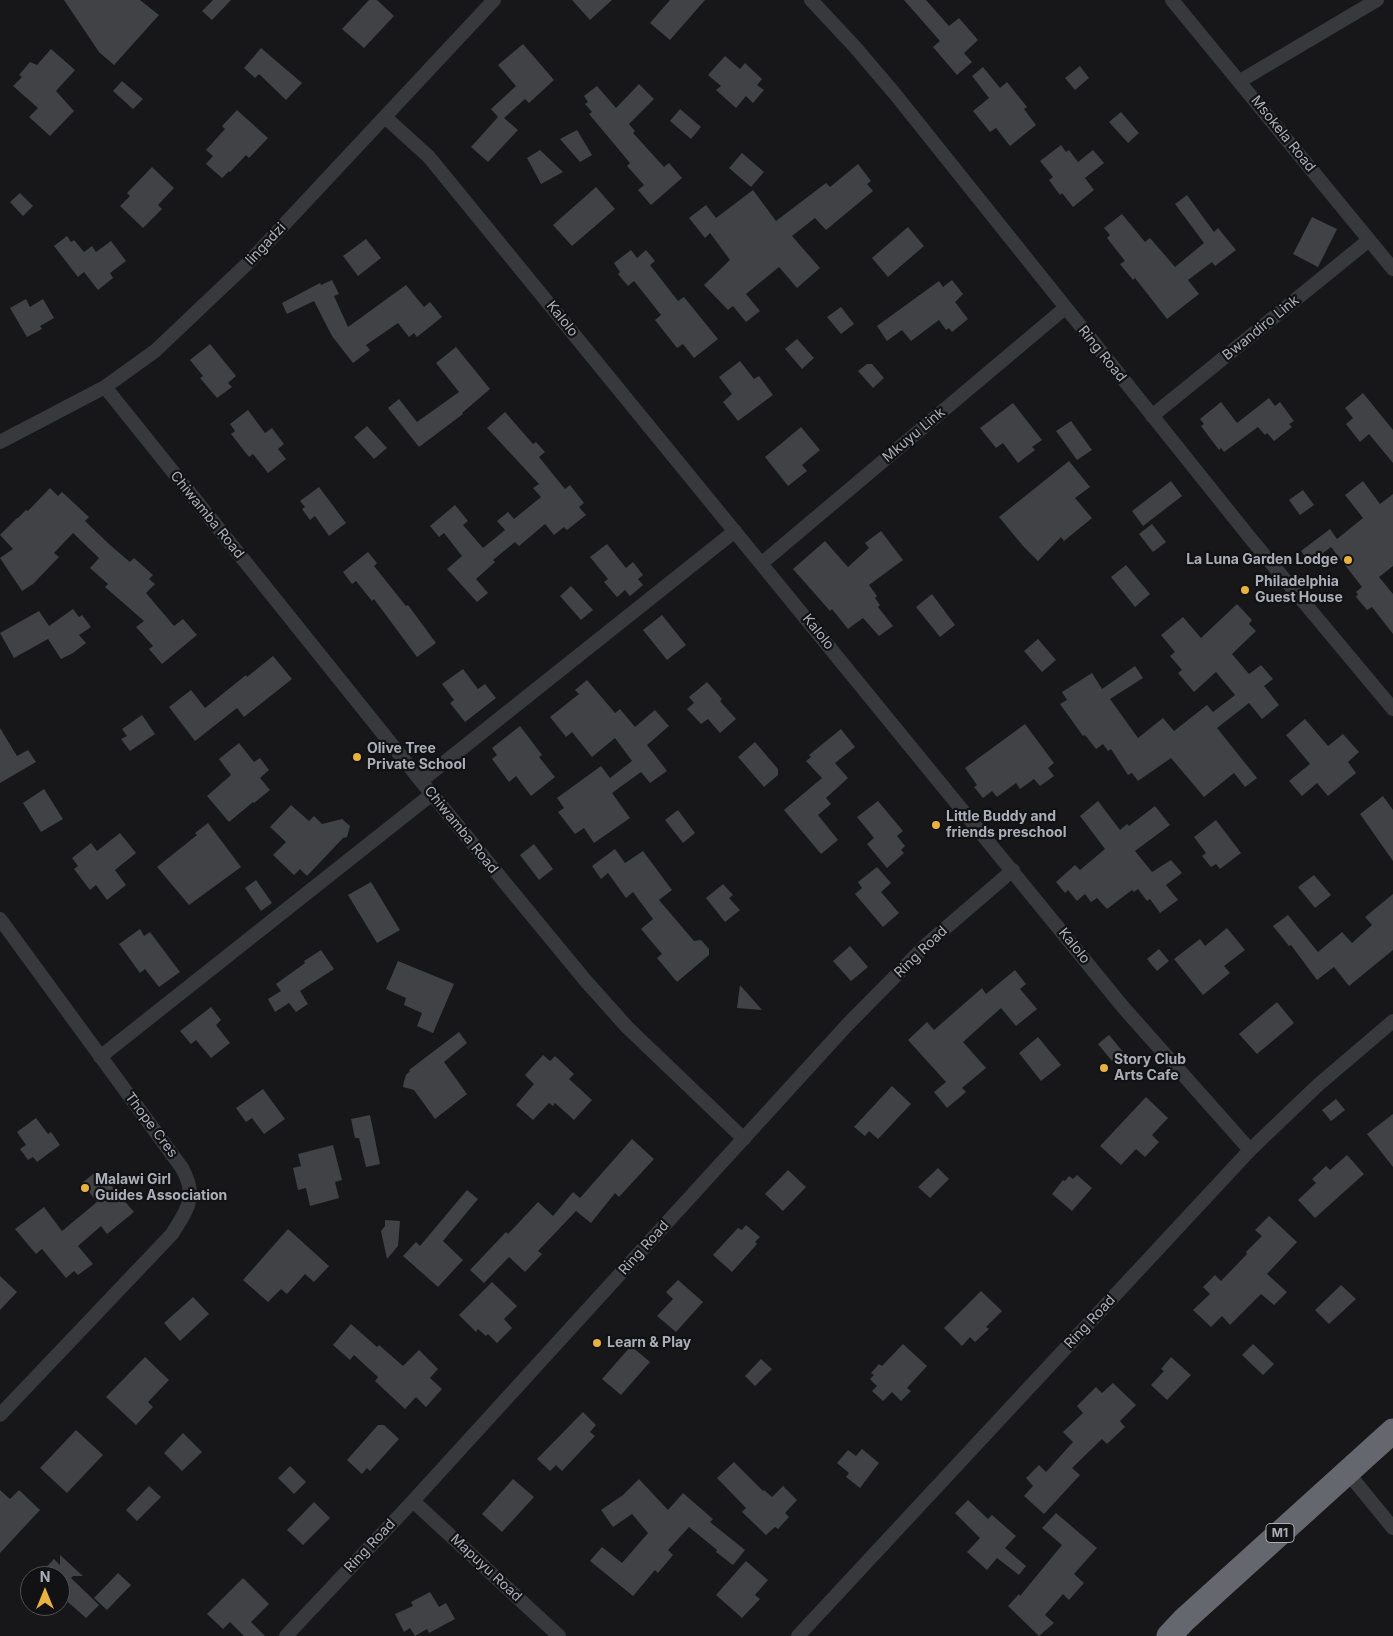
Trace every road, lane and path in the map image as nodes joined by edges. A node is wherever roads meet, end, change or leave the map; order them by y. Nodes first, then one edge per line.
1 (494, 0) edge
2 (811, 0) edge
3 (1172, 0) edge
4 (1377, 0) edge
5 (1240, 81) junction
6 (385, 117) junction
7 (1369, 240) junction
8 (1393, 269) edge
9 (1065, 308) junction
10 (105, 387) junction
11 (1152, 416) junction
12 (0, 442) edge
13 (736, 531) junction
14 (762, 563) junction
15 (1393, 709) edge
16 (421, 781) junction
17 (432, 794) junction
18 (1013, 870) junction
19 (0, 919) edge
20 (1393, 1021) edge
21 (100, 1057) junction
22 (744, 1139) junction
23 (1250, 1150) junction
24 (0, 1414) edge
25 (1393, 1431) edge
26 (1348, 1473) junction
27 (413, 1501) junction
28 (1393, 1528) edge
29 (286, 1636) edge
30 (559, 1636) edge
31 (798, 1636) edge
32 (1169, 1636) edge

1 - 6 street, lingadzi
2 - 9 street, Ring Road
3 - 5 street, Msokela Road
4 - 5 street
5 - 7 street, Msokela Road
6 - 10 street, lingadzi
6 - 13 street, Kalolo
7 - 8 street, Msokela Road
7 - 11 street, Bwandiro Link
9 - 11 street, Ring Road
9 - 14 street, Mkuyu Link
10 - 12 street, lingadzi
10 - 16 street, Chiwamba Road
11 - 15 street, Ring Road
13 - 14 street, Kalolo
13 - 16 street
14 - 18 street, Kalolo
16 - 17 street, Chiwamba Road
17 - 21 street
17 - 22 street, Chiwamba Road
18 - 22 street, Ring Road
18 - 23 street, Kalolo
19 - 21 street, Thope Cres
20 - 23 street, Ring Road
21 - 24 street, Thope Cres
22 - 27 street, Ring Road
23 - 31 street, Ring Road
25 - 26 highway, M1
26 - 28 street
26 - 32 highway, M1
27 - 29 street, Ring Road
27 - 30 street, Mapuyu Road

